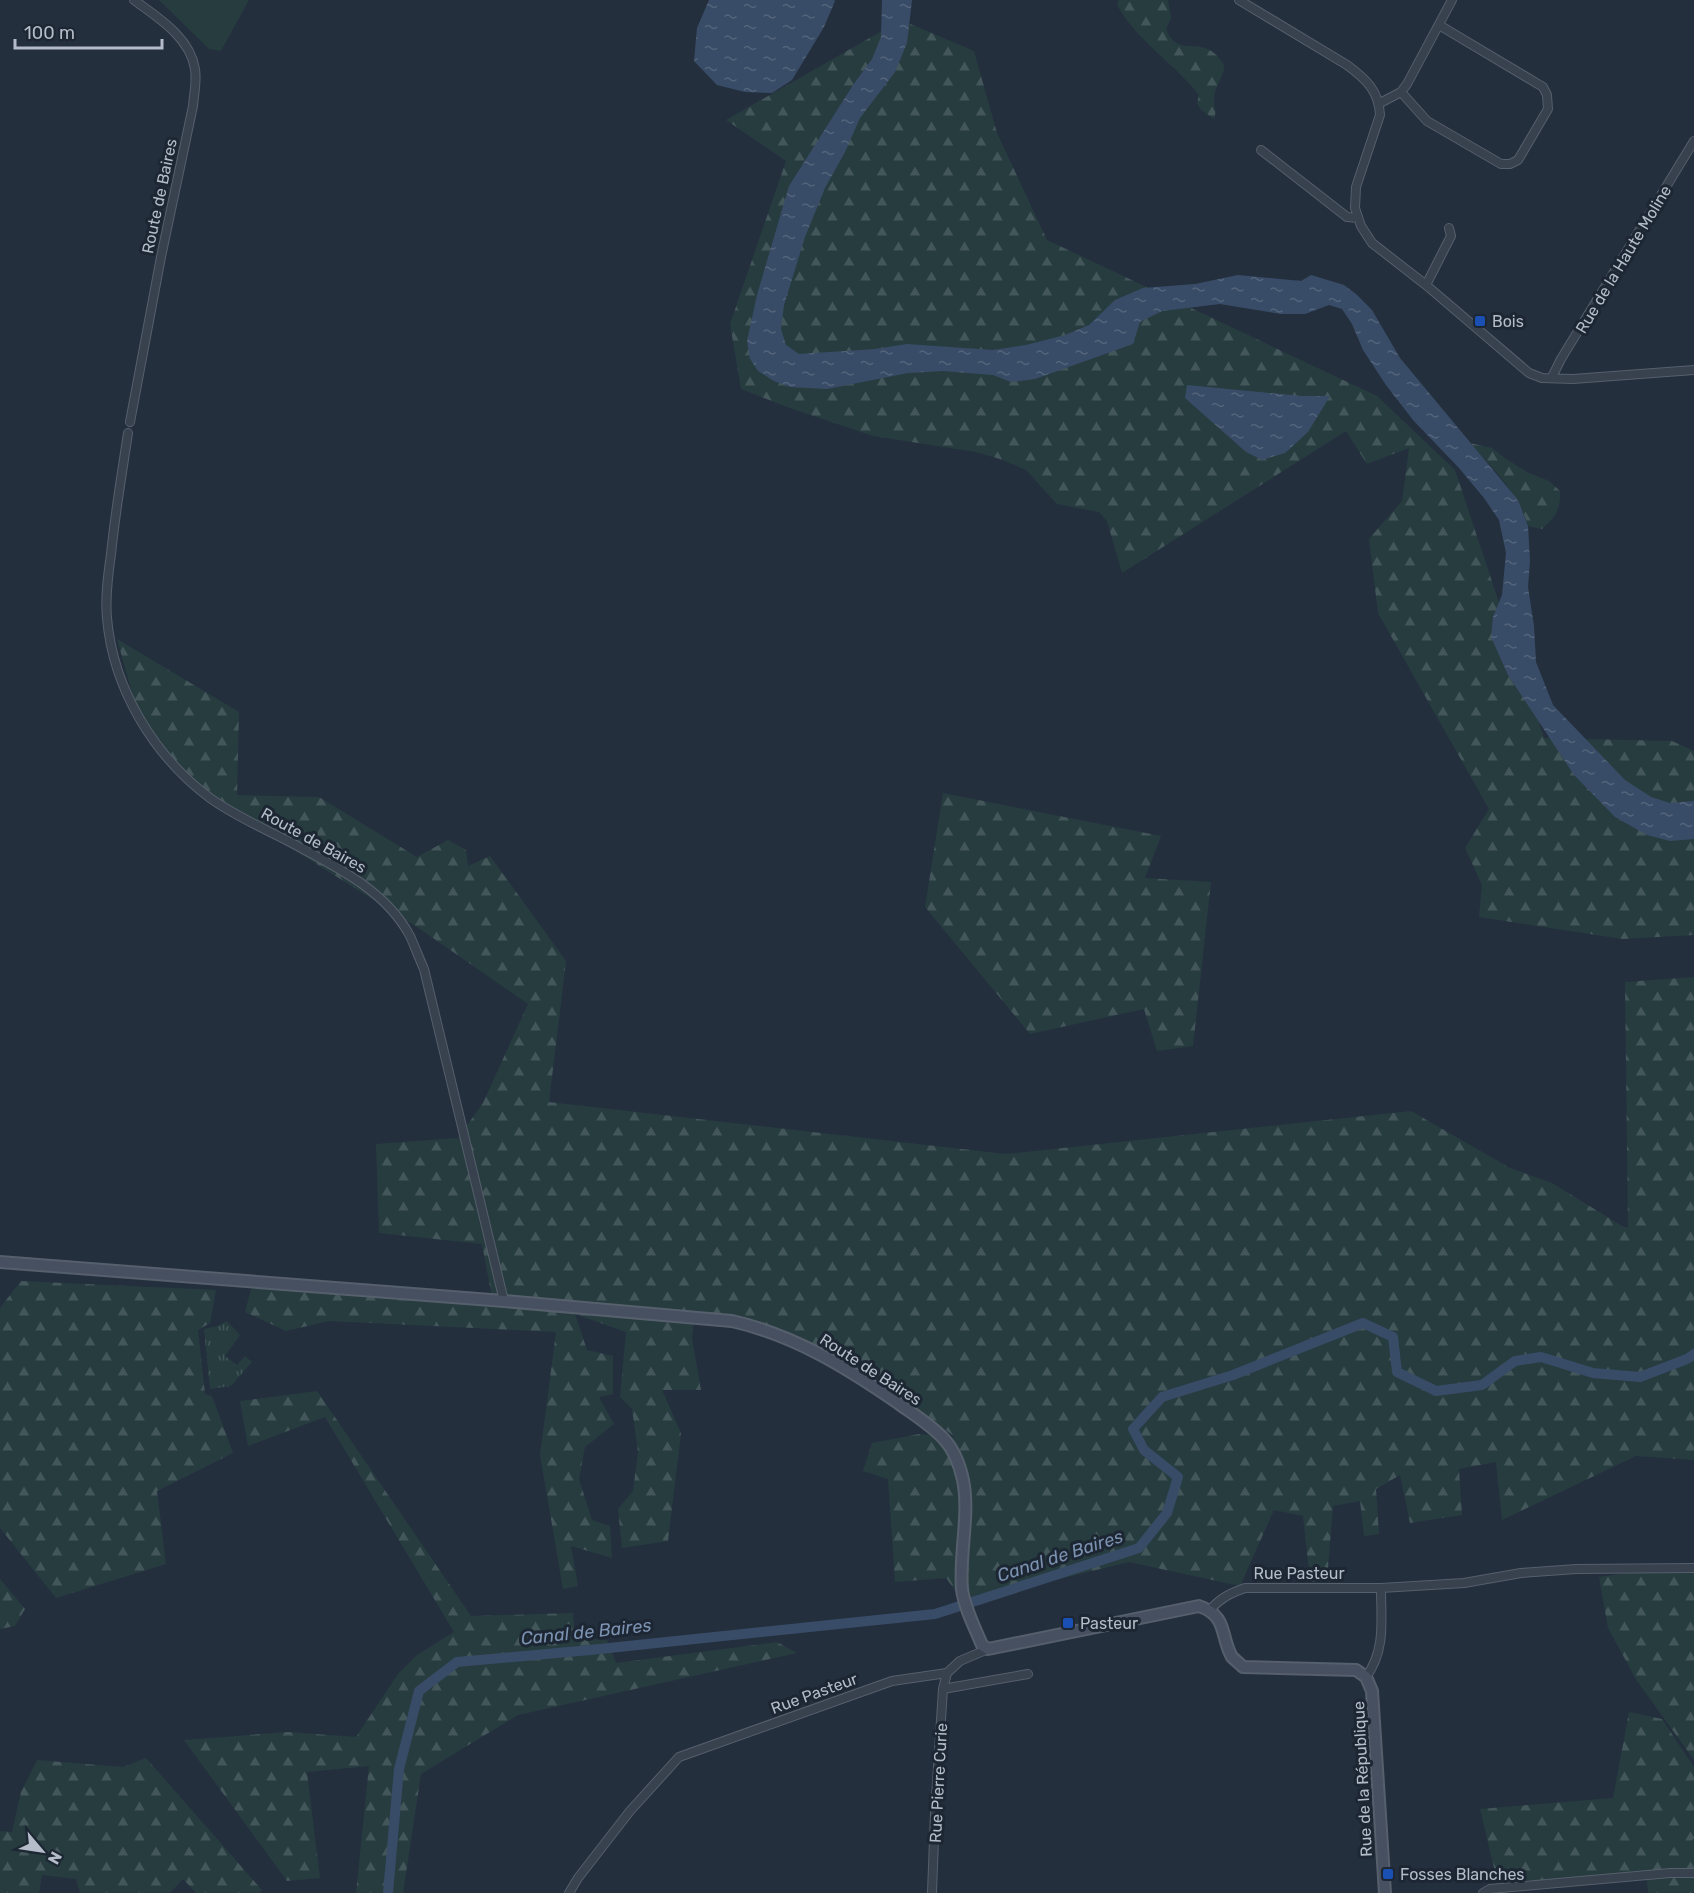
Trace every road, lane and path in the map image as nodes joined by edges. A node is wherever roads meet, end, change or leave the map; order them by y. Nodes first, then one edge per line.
1 (134, 0) edge
2 (1239, 0) edge
3 (1452, 0) edge
4 (1439, 26) junction
5 (1401, 92) junction
6 (1380, 103) junction
7 (1694, 141) edge
8 (1261, 150) dead end
9 (1358, 218) junction
10 (1449, 228) dead end
11 (1426, 285) junction
12 (1694, 370) edge
13 (1552, 377) junction
14 (129, 422) dead end
15 (128, 433) dead end
16 (0, 1262) edge
17 (504, 1301) junction
18 (1694, 1568) edge
19 (1381, 1588) junction
20 (1210, 1610) junction
21 (988, 1649) junction
22 (947, 1673) junction
23 (1028, 1674) dead end
24 (1366, 1677) junction
25 (943, 1689) junction
26 (1694, 1873) edge
27 (1545, 1889) edge
28 (569, 1893) edge
29 (932, 1893) edge
30 (1385, 1893) edge
31 (1483, 1893) edge

1 - 14 street, Route de Baires
2 - 6 street
3 - 4 street
4 - 5 street
4 - 5 street
5 - 6 street
6 - 9 street
7 - 13 street, Rue de la Haute Moline
8 - 9 street
9 - 11 street
10 - 11 street
11 - 13 street
12 - 13 street
15 - 17 street, Route de Baires
16 - 17 street, Route de Baires
17 - 21 street, Route de Baires
18 - 19 street, Rue Pasteur
19 - 20 street, Rue Pasteur
19 - 24 street
20 - 21 street, Rue Pasteur
20 - 24 street, Rue de la République
21 - 22 street, Rue Pasteur
22 - 25 street, Rue Pierre Curie
22 - 28 street, Rue Pasteur
23 - 25 street
24 - 30 street, Rue de la République
25 - 29 street, Rue Pierre Curie
26 - 27 street
27 - 31 street

